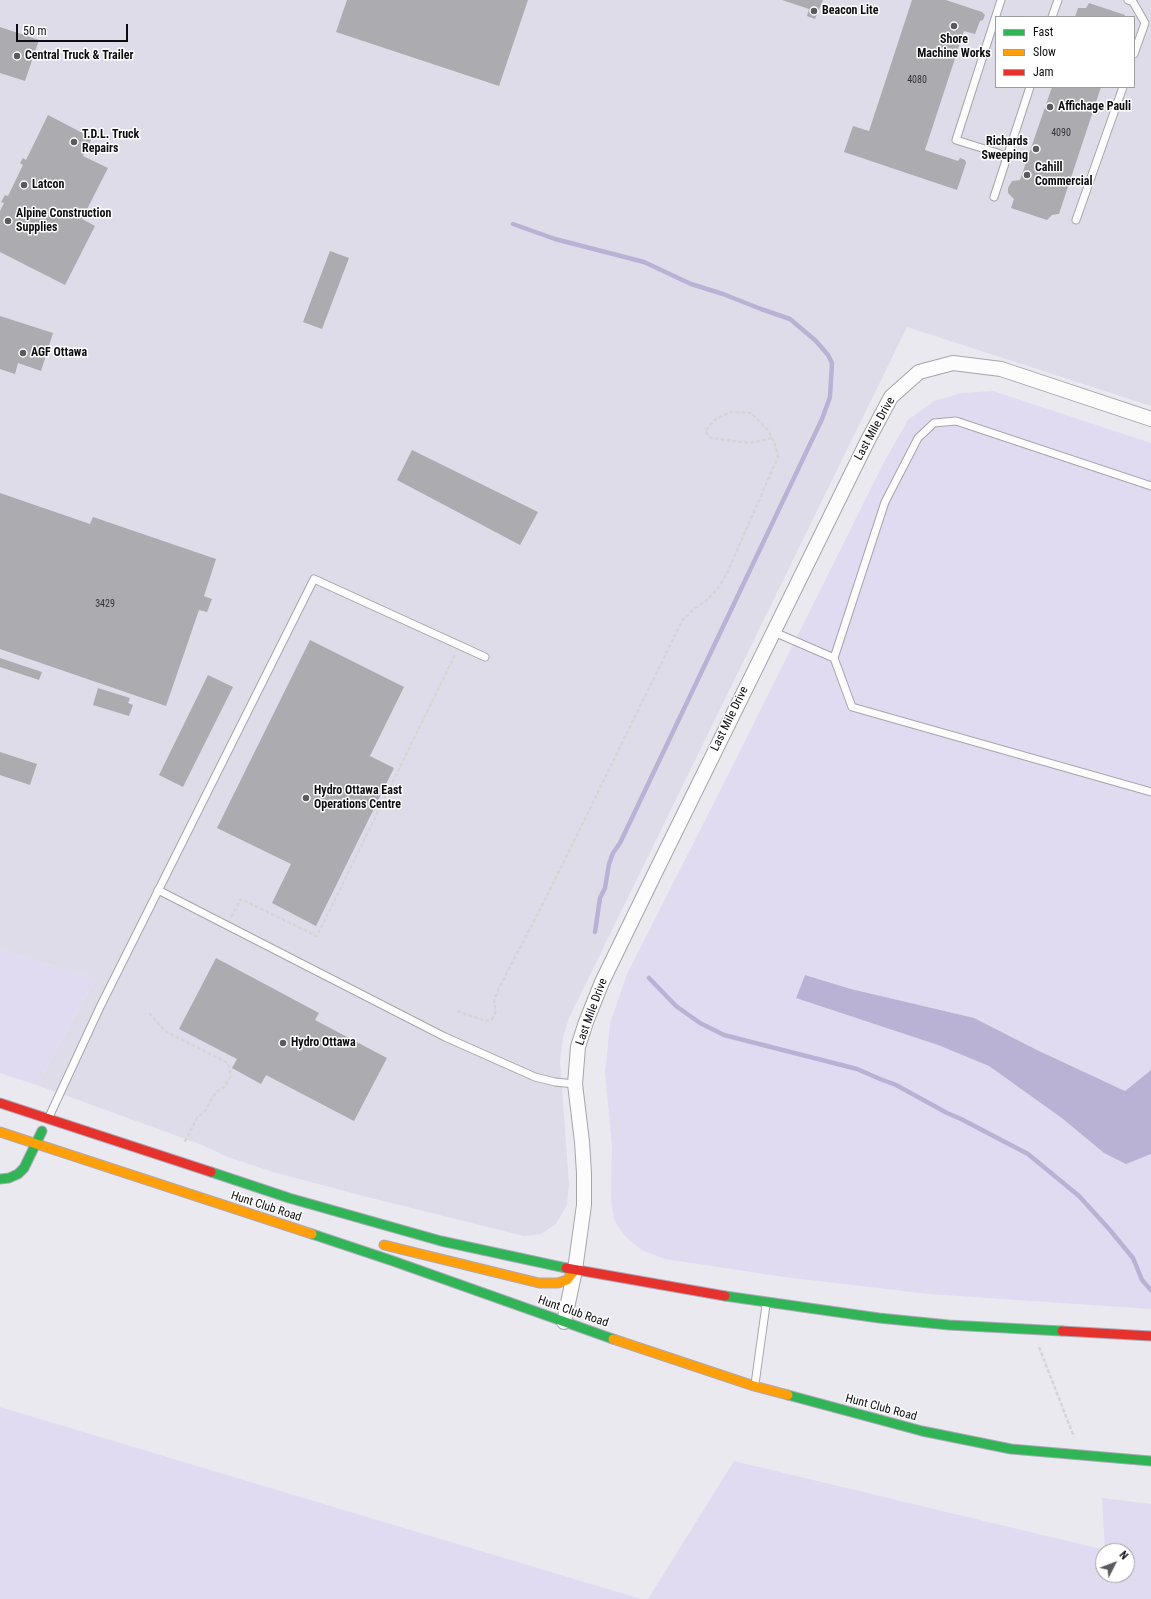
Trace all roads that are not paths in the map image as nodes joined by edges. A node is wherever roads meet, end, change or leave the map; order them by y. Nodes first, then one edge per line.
1 (1001, 0) edge
2 (1058, 0) edge
3 (1128, 0) edge
4 (996, 16) edge
5 (1052, 16) edge
6 (995, 19) edge
7 (1135, 51) edge
8 (1030, 88) edge
9 (1122, 88) edge
10 (1008, 156) junction
11 (994, 197) dead end
12 (1076, 220) dead end
13 (1151, 419) edge
14 (1151, 486) edge
15 (774, 632) junction
16 (485, 657) dead end
17 (834, 658) junction
18 (1151, 792) edge
19 (158, 890) junction
20 (575, 1084) junction
21 (0, 1103) edge
22 (48, 1119) junction
23 (0, 1132) edge
24 (35, 1144) junction
25 (0, 1179) edge
26 (231, 1208) junction
27 (334, 1231) dead end
28 (378, 1243) dead end
29 (576, 1270) junction
30 (766, 1303) junction
31 (564, 1322) junction
32 (1151, 1336) edge
33 (754, 1386) junction
34 (1151, 1461) edge

1 - 4 lane
2 - 5 lane
3 - 7 lane
6 - 10 lane
8 - 10 lane
9 - 12 lane
10 - 11 lane
13 - 15 street, Last Mile Drive
14 - 17 lane
15 - 17 lane
15 - 20 street, Last Mile Drive
16 - 19 lane
17 - 18 lane
19 - 20 lane
19 - 22 lane
20 - 29 street, Last Mile Drive
21 - 22 main road, Hunt Club Road
22 - 24 main road
22 - 29 main road, Hunt Club Road
23 - 24 main road, Hunt Club Road
24 - 25 main road
24 - 26 main road, Hunt Club Road
26 - 27 main road
26 - 31 main road, Hunt Club Road
28 - 29 main road
29 - 30 main road, Hunt Club Road
29 - 31 street, Last Mile Drive
30 - 32 main road, Hunt Club Road
30 - 33 lane
31 - 33 main road, Hunt Club Road
33 - 34 main road, Hunt Club Road

